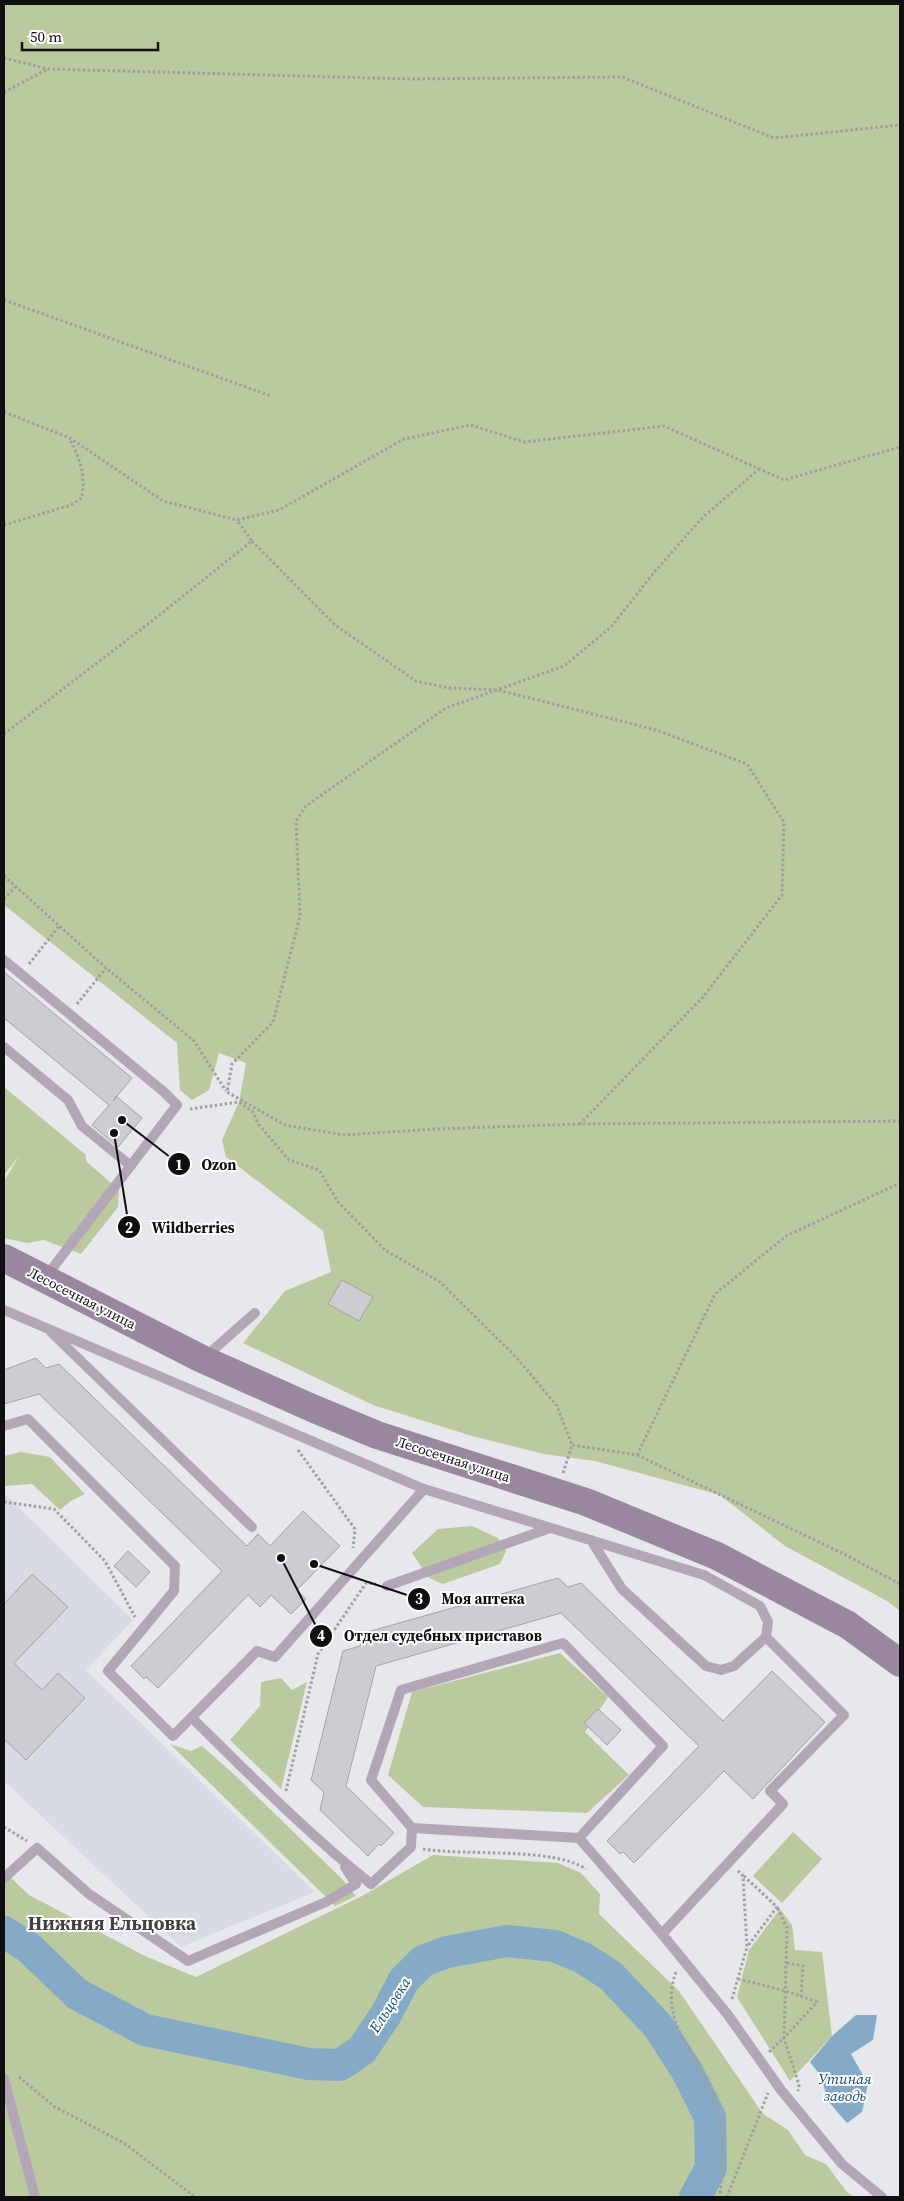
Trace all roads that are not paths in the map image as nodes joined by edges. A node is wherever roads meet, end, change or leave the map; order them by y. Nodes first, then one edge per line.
1 (4, 960) edge
2 (4, 1048) edge
3 (131, 1166) junction
4 (4, 1258) edge
5 (44, 1279) junction
6 (4, 1310) edge
7 (256, 1313) dead end
8 (47, 1328) junction
9 (202, 1359) junction
10 (4, 1426) edge
11 (424, 1489) junction
12 (252, 1526) dead end
13 (550, 1528) junction
14 (591, 1540) junction
15 (387, 1586) road end
16 (766, 1637) junction
17 (900, 1663) edge
18 (192, 1718) junction
19 (412, 1828) junction
20 (579, 1838) junction
21 (340, 1859) junction
22 (4, 1878) edge
23 (662, 1934) junction
24 (4, 2080) edge
25 (35, 2197) edge
26 (882, 2197) edge

1 - 3 lane
2 - 3 lane
3 - 5 lane
4 - 5 street, Лесосечная улица
5 - 9 street, Лесосечная улица
6 - 8 lane
7 - 9 lane
8 - 11 lane
8 - 12 lane
9 - 17 street, Лесосечная улица
10 - 18 lane
11 - 13 lane
11 - 18 lane
13 - 14 lane
13 - 15 lane
14 - 16 lane
14 - 16 lane
16 - 23 lane
18 - 21 lane
19 - 20 lane
19 - 20 lane
19 - 21 lane
20 - 23 lane
21 - 22 lane
23 - 26 lane
24 - 25 lane

